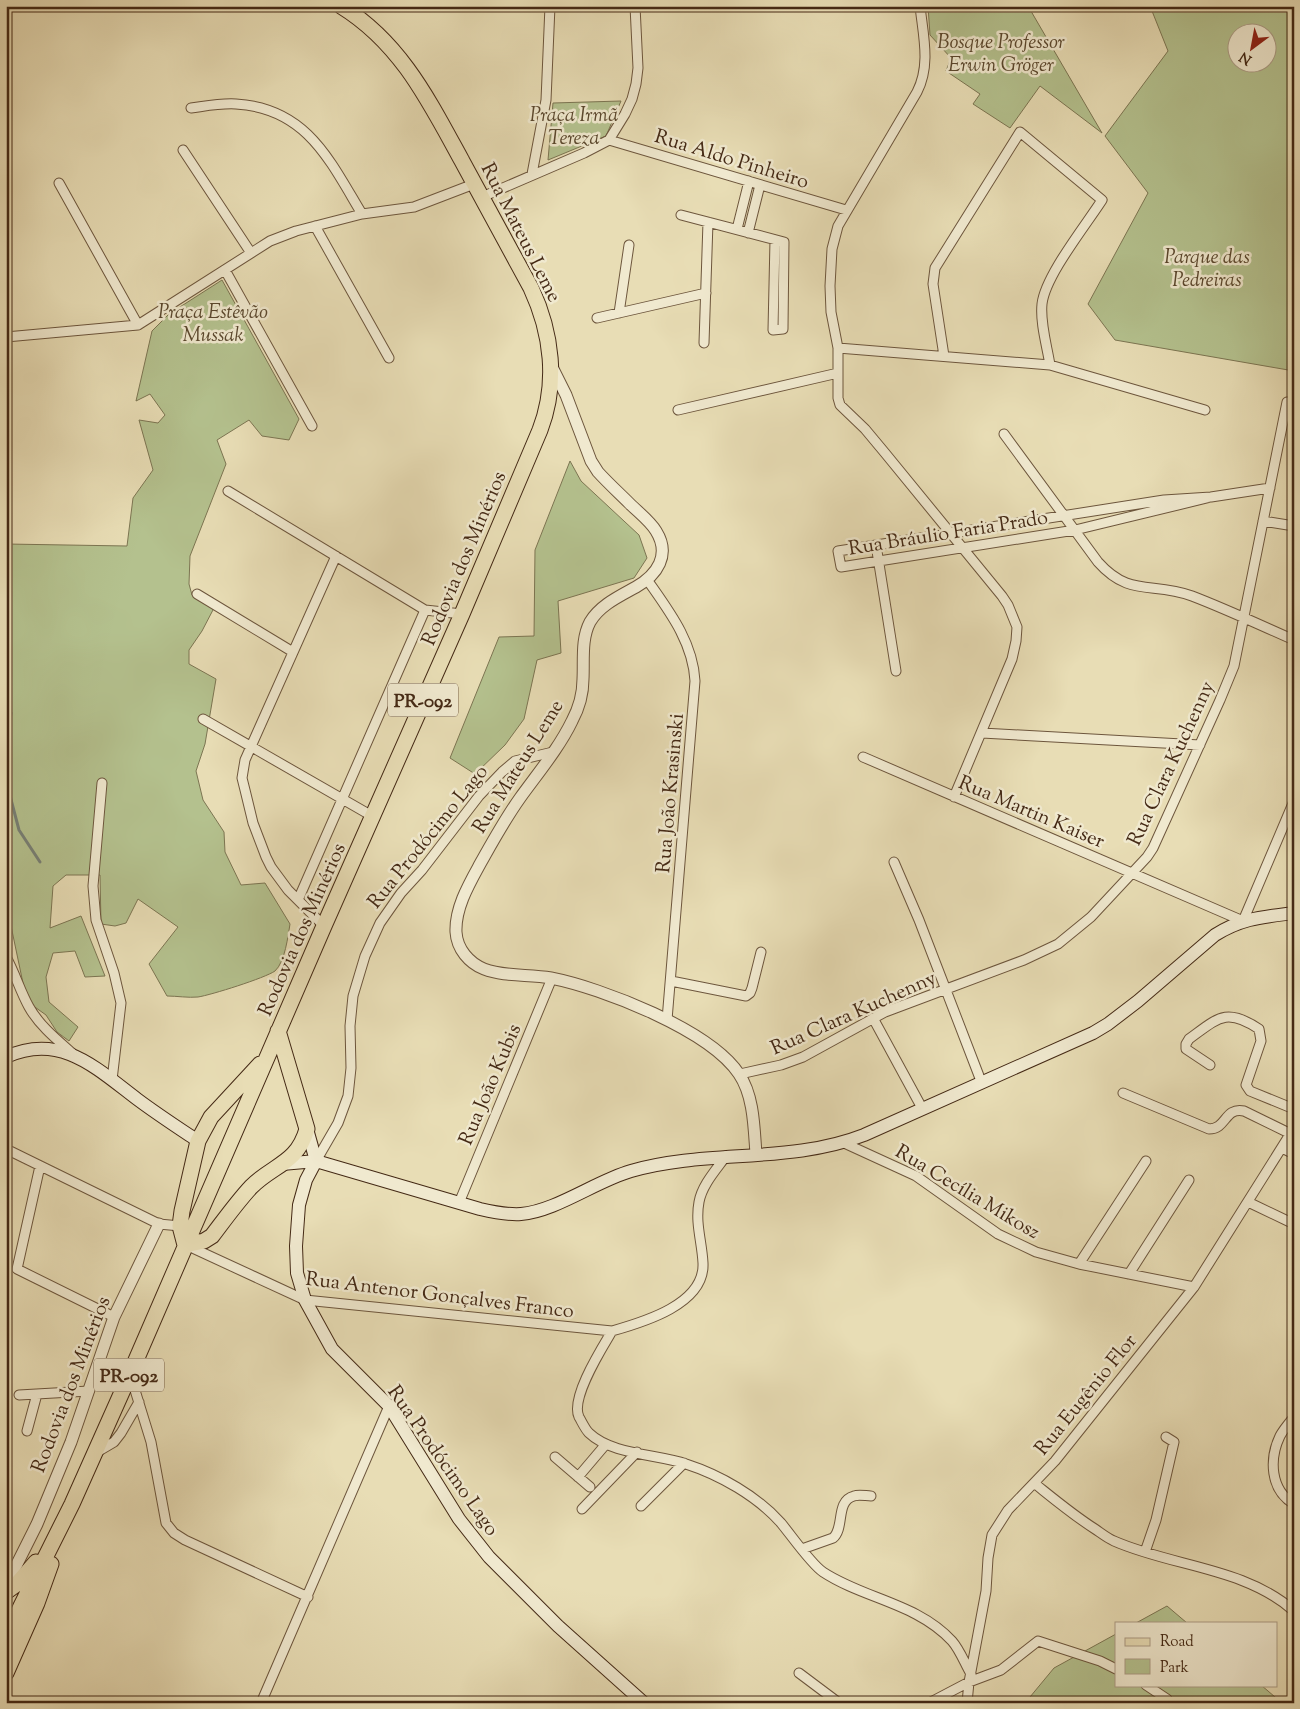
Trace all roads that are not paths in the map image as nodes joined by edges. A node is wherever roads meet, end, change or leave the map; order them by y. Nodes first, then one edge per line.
1 (341, 6) edge
2 (550, 6) edge
3 (635, 6) edge
4 (920, 6) edge
5 (191, 108) dead end
6 (609, 140) junction
7 (183, 150) dead end
8 (532, 174) junction
9 (749, 181) junction
10 (59, 183) dead end
11 (474, 184) junction
12 (760, 184) junction
13 (482, 197) junction
14 (846, 210) junction
15 (362, 214) junction
16 (681, 215) dead end
17 (708, 222) junction
18 (315, 226) junction
19 (737, 229) junction
20 (748, 232) junction
21 (775, 240) junction
22 (629, 245) dead end
23 (251, 253) junction
24 (225, 270) junction
25 (706, 294) junction
26 (619, 313) junction
27 (597, 318) dead end
28 (138, 325) junction
29 (6, 337) edge
30 (704, 343) dead end
31 (838, 348) junction
32 (944, 356) junction
33 (389, 358) dead end
34 (551, 365) junction
35 (1050, 365) junction
36 (838, 372) junction
37 (1286, 402) dead end
38 (678, 410) dead end
39 (1205, 410) dead end
40 (312, 426) dead end
41 (1004, 434) dead end
42 (1270, 488) junction
43 (228, 491) dead end
44 (1211, 497) junction
45 (1064, 516) junction
46 (1263, 521) junction
47 (1294, 526) edge
48 (1075, 530) junction
49 (951, 534) junction
50 (876, 545) junction
51 (962, 548) junction
52 (336, 556) junction
53 (878, 561) junction
54 (648, 581) junction
55 (197, 594) dead end
56 (426, 610) junction
57 (462, 614) junction
58 (1244, 619) junction
59 (1294, 640) edge
60 (293, 652) junction
61 (896, 671) dead end
62 (203, 719) dead end
63 (982, 733) junction
64 (1200, 745) junction
65 (252, 747) junction
66 (553, 752) junction
67 (863, 757) dead end
68 (102, 783) dead end
69 (954, 797) junction
70 (342, 799) junction
71 (1294, 800) edge
72 (372, 816) junction
73 (894, 862) dead end
74 (1133, 874) junction
75 (298, 900) junction
76 (1294, 913) edge
77 (1243, 921) junction
78 (324, 926) junction
79 (760, 952) dead end
80 (6, 957) edge
81 (552, 978) junction
82 (671, 981) junction
83 (946, 990) junction
84 (873, 1018) junction
85 (668, 1020) junction
86 (278, 1031) junction
87 (72, 1054) junction
88 (268, 1056) junction
89 (6, 1057) edge
90 (1210, 1065) dead end
91 (740, 1074) junction
92 (112, 1080) junction
93 (981, 1081) junction
94 (1123, 1093) dead end
95 (922, 1108) junction
96 (1294, 1109) edge
97 (307, 1129) junction
98 (1292, 1131) edge
99 (198, 1140) junction
100 (844, 1143) junction
101 (1282, 1148) junction
102 (6, 1149) edge
103 (756, 1154) junction
104 (1294, 1154) edge
105 (726, 1156) junction
106 (316, 1160) junction
107 (1146, 1161) dead end
108 (282, 1164) junction
109 (40, 1166) junction
110 (1189, 1180) dead end
111 (1248, 1202) junction
112 (459, 1203) junction
113 (159, 1224) junction
114 (1294, 1224) edge
115 (180, 1226) junction
116 (185, 1245) junction
117 (1079, 1264) junction
118 (1129, 1274) junction
119 (1194, 1287) junction
120 (305, 1300) junction
121 (114, 1317) junction
122 (612, 1331) junction
123 (130, 1374) junction
124 (89, 1391) junction
125 (37, 1394) junction
126 (19, 1395) dead end
127 (139, 1402) junction
128 (389, 1406) junction
129 (1294, 1417) edge
130 (27, 1431) dead end
131 (1166, 1437) dead end
132 (606, 1444) junction
133 (637, 1452) junction
134 (94, 1455) junction
135 (555, 1457) dead end
136 (684, 1463) junction
137 (578, 1477) junction
138 (1034, 1483) junction
139 (590, 1487) dead end
140 (871, 1496) dead end
141 (72, 1504) junction
142 (1294, 1504) edge
143 (641, 1506) dead end
144 (582, 1509) dead end
145 (56, 1537) junction
146 (802, 1549) junction
147 (1146, 1552) junction
148 (6, 1586) edge
149 (6, 1592) edge
150 (308, 1597) junction
151 (6, 1598) edge
152 (21, 1606) junction
153 (1294, 1611) edge
154 (29, 1620) junction
155 (6, 1640) edge
156 (1115, 1668) edge
157 (7, 1673) edge
158 (799, 1673) dead end
159 (970, 1678) junction
160 (1148, 1686) edge
161 (261, 1703) edge
162 (644, 1703) edge
163 (840, 1703) edge
164 (929, 1703) edge
165 (967, 1703) edge
166 (1170, 1703) edge

1 - 11 main road, Rua Mateus Leme
2 - 8 street
3 - 6 street
4 - 14 street
5 - 15 street
6 - 8 street
6 - 9 street, Rua Aldo Pinheiro
7 - 23 street
8 - 13 street
9 - 12 street, Rua Aldo Pinheiro
9 - 19 street
10 - 28 street
11 - 13 main road, Rua Mateus Leme
11 - 15 street
12 - 14 street, Rua Aldo Pinheiro
12 - 20 street
13 - 34 main road, Rua Mateus Leme
14 - 31 street
15 - 18 street
16 - 17 street
17 - 19 street
17 - 25 street
18 - 23 street
18 - 33 street
19 - 20 street
20 - 21 street
21 - 21 street
22 - 26 street
23 - 24 street
24 - 28 street
24 - 40 street
25 - 26 street
25 - 30 street
26 - 27 street
28 - 29 street
31 - 32 street
31 - 36 street
32 - 35 street
32 - 35 street
34 - 54 street, Rua Mateus Leme
34 - 57 main road, Rodovia dos Minérios / PR-092
35 - 39 street
36 - 38 street
36 - 49 street
37 - 42 street, Rua Clara Kuchenny
41 - 45 street
42 - 44 street, Rua Bráulio Faria Prado
42 - 46 street, Rua Clara Kuchenny
43 - 52 street
44 - 45 street, Rua Bráulio Faria Prado
44 - 48 street, Rua Bráulio Faria Prado
45 - 48 street
45 - 49 street, Rua Bráulio Faria Prado
46 - 47 street
46 - 58 street, Rua Clara Kuchenny
48 - 51 street, Rua Bráulio Faria Prado
48 - 58 street
49 - 50 street, Rua Bráulio Faria Prado
49 - 51 street
50 - 53 street
50 - 53 street, Rua Bráulio Faria Prado
51 - 53 street, Rua Bráulio Faria Prado
51 - 63 street
52 - 56 street
52 - 60 street
53 - 61 street
54 - 66 street, Rua Mateus Leme
54 - 82 street, Rua João Krasinski
55 - 60 street
56 - 57 street
56 - 70 street, Rodovia dos Minérios
57 - 72 main road, Rodovia dos Minérios / PR-092
58 - 59 street
58 - 64 street, Rua Clara Kuchenny
60 - 65 street
62 - 65 street
63 - 64 street
63 - 69 street
64 - 74 street, Rua Clara Kuchenny
65 - 70 street
65 - 75 street
66 - 81 street, Rua Mateus Leme
66 - 106 street, Rua Prodócimo Lago
67 - 69 street, Rua Martin Kaiser
68 - 92 street
69 - 74 street, Rua Martin Kaiser
70 - 72 street
70 - 75 street, Rodovia dos Minérios
71 - 77 street
72 - 78 main road, Rodovia dos Minérios / PR-092
73 - 83 street
74 - 77 street, Rua Martin Kaiser
74 - 83 street, Rua Clara Kuchenny
75 - 78 street
76 - 77 main road
77 - 93 main road
78 - 86 main road, Rodovia dos Minérios / PR-092
79 - 82 street
80 - 87 street
81 - 85 street, Rua Mateus Leme
81 - 112 street, Rua João Kubis
82 - 85 street, Rua João Krasinski
83 - 84 street, Rua Clara Kuchenny
83 - 93 street
84 - 91 street, Rua Clara Kuchenny
84 - 95 street
85 - 91 street, Rua Mateus Leme
86 - 88 main road, Rodovia dos Minérios / PR-092
86 - 97 main road
87 - 89 main road
87 - 92 main road
88 - 99 main road
88 - 116 main road, Rodovia dos Minérios / PR-092
90 - 96 street
91 - 103 street, Rua Mateus Leme
92 - 99 main road
93 - 95 main road
94 - 98 street
95 - 100 main road
97 - 106 main road
97 - 108 main road
98 - 101 street, Rua Eugênio Flor
99 - 115 main road
100 - 103 main road
100 - 117 street, Rua Cecília Mikosz
101 - 104 street
101 - 111 street, Rua Eugênio Flor
102 - 109 street
103 - 105 main road
105 - 112 main road
105 - 122 street
106 - 108 main road
106 - 112 main road
106 - 120 main road, Rua Prodócimo Lago
107 - 117 street
108 - 116 main road
109 - 113 street
109 - 121 street
110 - 118 street
111 - 114 street
111 - 119 street, Rua Eugênio Flor
113 - 115 street
113 - 121 street, Rodovia dos Minérios / PR-092
115 - 116 main road
116 - 120 street, Rua Antenor Gonçalves Franco
116 - 123 main road, Rodovia dos Minérios / PR-092
117 - 118 street, Rua Cecília Mikosz
118 - 119 street, Rua Cecília Mikosz
119 - 138 street, Rua Eugênio Flor
120 - 122 street, Rua Antenor Gonçalves Franco
120 - 128 main road, Rua Prodócimo Lago
121 - 124 street, Rodovia dos Minérios / PR-092
122 - 132 street
123 - 127 street
123 - 134 main road, Rodovia dos Minérios / PR-092
124 - 125 street
124 - 148 street, Rodovia dos Minérios / PR-092
125 - 126 street
125 - 130 street
127 - 134 street
127 - 150 street
128 - 150 street
128 - 162 main road, Rua Prodócimo Lago
129 - 142 street
131 - 147 street
132 - 133 street
132 - 137 street
133 - 136 street
133 - 144 street
134 - 141 main road, Rodovia dos Minérios / PR-092
135 - 137 street
136 - 143 street
136 - 146 street
137 - 139 street
138 - 147 street
138 - 159 street, Rua Eugênio Flor
140 - 146 street
141 - 145 main road, Rodovia dos Minérios / PR-092
141 - 154 main road, Rodovia dos Minérios / PR-092
145 - 149 main road
145 - 152 main road, Rodovia dos Minérios / PR-092
146 - 159 street
147 - 153 street
150 - 161 street
151 - 152 main road
152 - 154 main road
152 - 155 main road, Rodovia dos Minérios / PR-092
154 - 157 main road, Rodovia dos Minérios / PR-092
156 - 159 street
158 - 163 street
159 - 164 street
159 - 165 street, Rua Eugênio Flor
160 - 166 street

